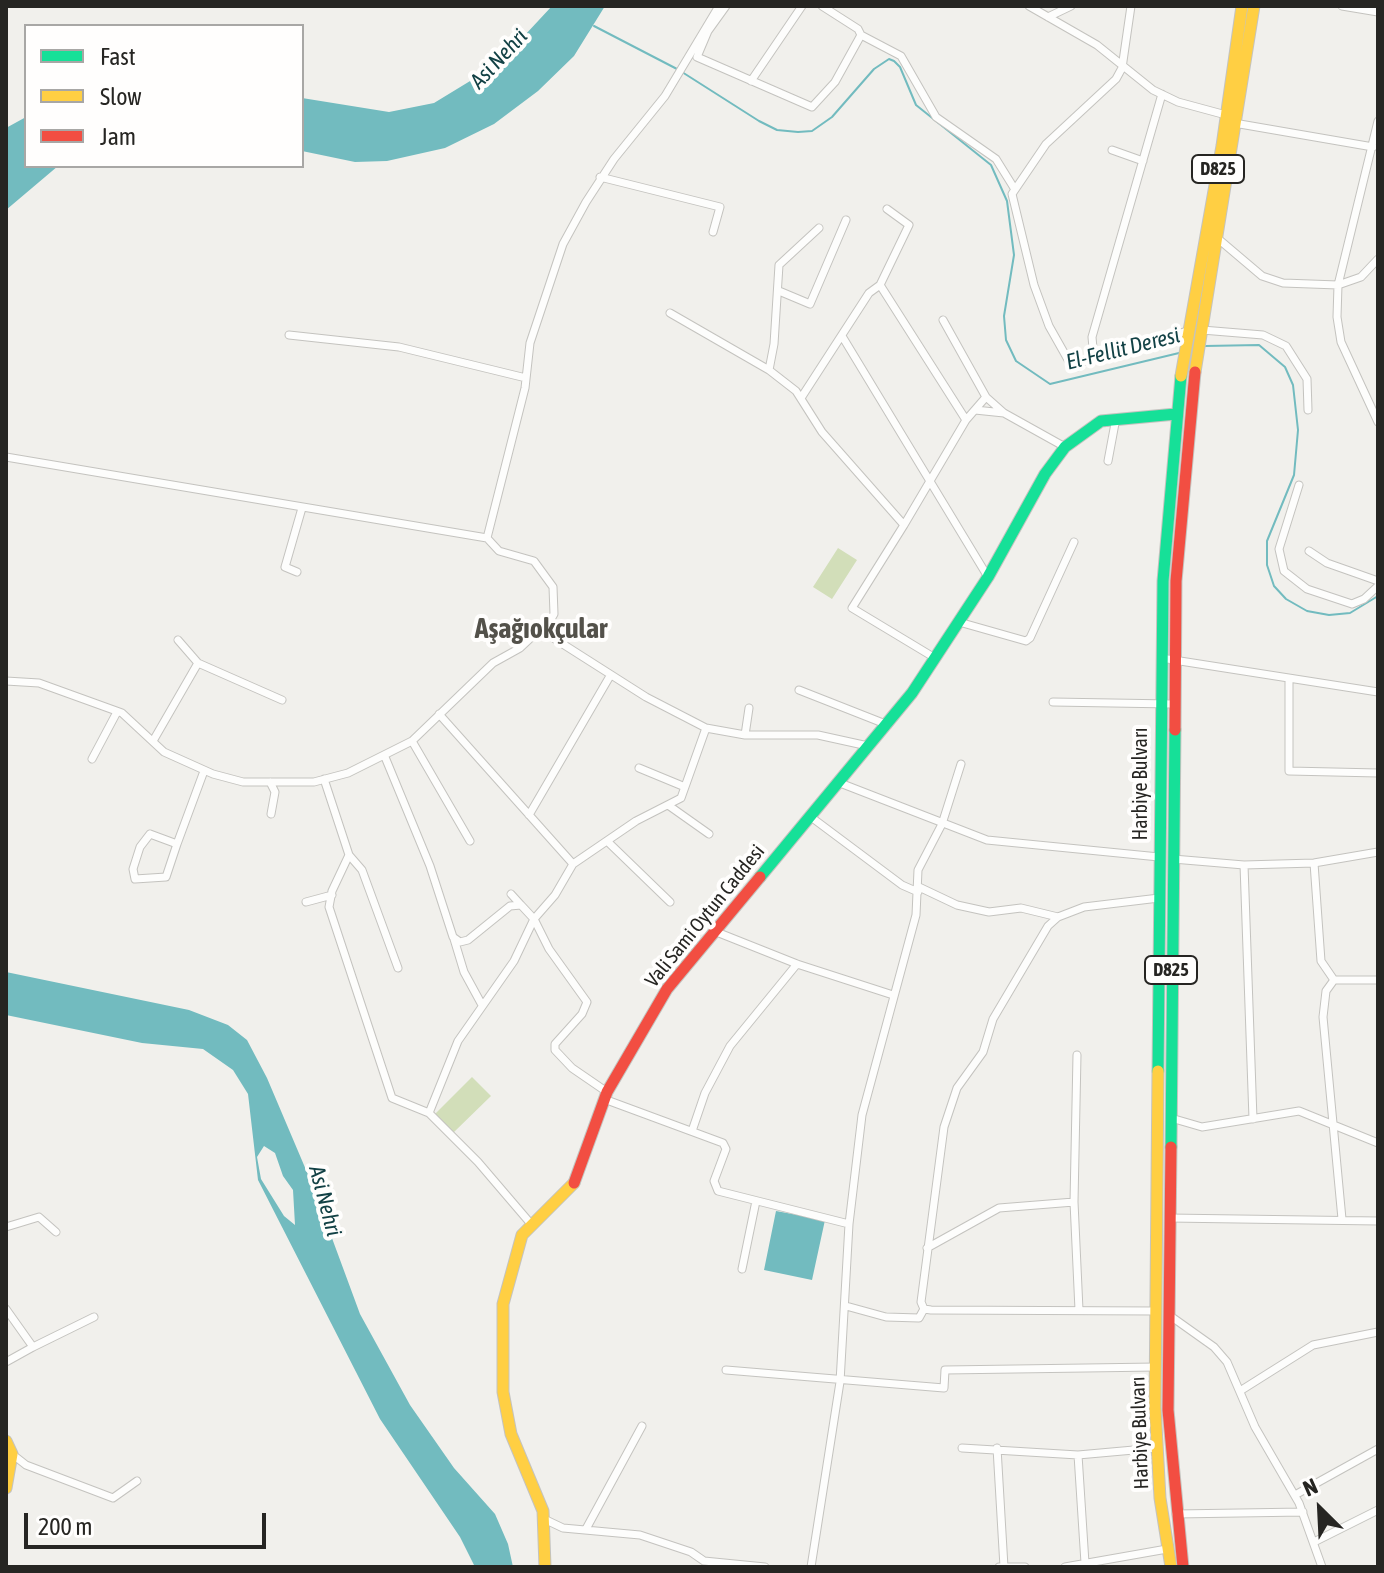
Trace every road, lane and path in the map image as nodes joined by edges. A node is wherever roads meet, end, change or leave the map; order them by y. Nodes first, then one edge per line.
1 (719, 6) edge
2 (726, 6) edge
3 (802, 6) edge
4 (822, 6) edge
5 (1029, 6) edge
6 (1071, 6) edge
7 (1131, 6) edge
8 (1242, 6) edge
9 (1254, 6) edge
10 (1342, 6) edge
11 (1378, 12) edge
12 (1048, 17) junction
13 (861, 35) junction
14 (1122, 68) junction
15 (751, 81) junction
16 (1162, 94) junction
17 (1230, 119) junction
18 (1378, 121) edge
19 (1373, 147) junction
20 (1112, 150) dead end
21 (1143, 161) junction
22 (600, 177) junction
23 (1014, 188) junction
24 (887, 209) dead end
25 (846, 220) dead end
26 (819, 228) dead end
27 (713, 232) dead end
28 (1215, 236) junction
29 (1378, 259) edge
30 (880, 285) junction
31 (1338, 285) junction
32 (779, 291) junction
33 (670, 313) dead end
34 (943, 320) dead end
35 (1201, 330) junction
36 (1187, 331) junction
37 (289, 335) dead end
38 (842, 336) junction
39 (1095, 353) junction
40 (769, 370) junction
41 (526, 378) junction
42 (986, 397) junction
43 (801, 398) junction
44 (975, 410) junction
45 (1308, 410) dead end
46 (1004, 413) junction
47 (1176, 414) junction
48 (1116, 418) junction
49 (966, 420) junction
50 (1378, 422) edge
51 (1065, 447) junction
52 (6, 457) edge
53 (1108, 461) dead end
54 (930, 484) junction
55 (1299, 485) dead end
56 (302, 508) junction
57 (904, 525) junction
58 (487, 538) junction
59 (1074, 542) dead end
60 (1309, 551) dead end
61 (297, 572) dead end
62 (988, 577) junction
63 (1378, 583) edge
64 (959, 622) junction
65 (543, 633) junction
66 (178, 640) dead end
67 (935, 658) junction
68 (1167, 659) junction
69 (198, 663) junction
70 (610, 676) junction
71 (6, 681) edge
72 (1289, 681) junction
73 (799, 690) dead end
74 (1378, 692) edge
75 (282, 700) dead end
76 (1053, 702) dead end
77 (1166, 703) junction
78 (749, 708) dead end
79 (117, 712) junction
80 (439, 714) junction
81 (888, 725) junction
82 (706, 728) junction
83 (745, 735) junction
84 (153, 741) junction
85 (412, 741) junction
86 (870, 746) junction
87 (385, 757) junction
88 (92, 759) dead end
89 (961, 764) dead end
90 (639, 768) dead end
91 (204, 771) junction
92 (1378, 773) edge
93 (324, 779) junction
94 (270, 782) junction
95 (840, 783) junction
96 (685, 787) junction
97 (668, 805) junction
98 (271, 814) dead end
99 (529, 815) junction
100 (811, 817) junction
101 (942, 824) junction
102 (709, 834) dead end
103 (470, 841) dead end
104 (607, 841) junction
105 (177, 844) junction
106 (1378, 852) edge
107 (349, 855) junction
108 (1159, 857) junction
109 (1173, 859) junction
110 (1314, 863) junction
111 (573, 864) junction
112 (1244, 865) junction
113 (918, 889) junction
114 (511, 894) dead end
115 (332, 895) junction
116 (1159, 898) junction
117 (306, 902) dead end
118 (670, 902) dead end
119 (521, 905) junction
120 (1058, 917) junction
121 (534, 919) junction
122 (712, 931) junction
123 (453, 937) junction
124 (797, 964) junction
125 (398, 968) dead end
126 (1334, 980) junction
127 (1378, 980) edge
128 (893, 995) junction
129 (482, 1005) junction
130 (1077, 1055) dead end
131 (605, 1095) junction
132 (429, 1113) junction
133 (1171, 1118) junction
134 (1253, 1119) junction
135 (1333, 1125) junction
136 (692, 1131) junction
137 (1378, 1143) edge
138 (756, 1201) junction
139 (1074, 1202) junction
140 (1169, 1218) junction
141 (1342, 1219) junction
142 (1378, 1221) edge
143 (531, 1224) junction
144 (849, 1224) junction
145 (6, 1227) edge
146 (56, 1232) dead end
147 (927, 1248) junction
148 (742, 1269) dead end
149 (846, 1306) junction
150 (6, 1309) edge
151 (924, 1309) junction
152 (1079, 1310) junction
153 (1162, 1313) junction
154 (94, 1317) dead end
155 (1378, 1332) edge
156 (33, 1347) junction
157 (6, 1362) edge
158 (1156, 1367) junction
159 (726, 1370) dead end
160 (840, 1382) junction
161 (1240, 1391) junction
162 (642, 1426) dead end
163 (6, 1441) edge
164 (962, 1448) dead end
165 (997, 1448) junction
166 (1156, 1448) junction
167 (1378, 1449) edge
168 (12, 1454) junction
169 (1078, 1455) junction
170 (137, 1481) dead end
171 (6, 1488) edge
172 (1295, 1495) junction
173 (1378, 1510) edge
174 (1303, 1512) junction
175 (1176, 1514) junction
176 (544, 1519) junction
177 (586, 1529) junction
178 (1314, 1542) junction
179 (1167, 1549) junction
180 (1085, 1563) junction
181 (545, 1567) edge
182 (765, 1567) edge
183 (811, 1567) edge
184 (1002, 1567) edge
185 (1025, 1567) edge
186 (1065, 1567) edge
187 (1171, 1567) edge
188 (1183, 1567) edge
189 (1322, 1567) edge

1 - 22 street
2 - 15 street
3 - 15 street
4 - 13 street
5 - 12 street
6 - 12 street
7 - 14 street
8 - 17 main road, Harbiye Bulvarı / D825
9 - 17 main road, Harbiye Bulvarı / D825
10 - 11 street
12 - 14 street
13 - 15 street
13 - 23 street
14 - 16 street
14 - 23 street
16 - 17 street
16 - 21 street
17 - 19 street
17 - 28 main road, Harbiye Bulvarı / D825
17 - 36 main road, Harbiye Bulvarı / D825
18 - 19 street
19 - 31 street
20 - 21 street
21 - 39 street
22 - 27 street
22 - 41 street
23 - 39 street
24 - 30 street
25 - 32 street
26 - 32 street
28 - 31 street
28 - 35 main road, Harbiye Bulvarı / D825
29 - 31 street
30 - 38 street
30 - 49 street
31 - 50 street
32 - 40 street
33 - 40 street
34 - 42 street
35 - 45 street
35 - 68 main road, Harbiye Bulvarı / D825
36 - 39 street
36 - 47 main road, Harbiye Bulvarı / D825
37 - 41 street
38 - 43 street
38 - 54 street
40 - 43 street
41 - 58 street
42 - 44 street
42 - 46 street
43 - 57 street
44 - 46 street
44 - 49 street
46 - 51 street
47 - 48 main road, Vali Sami Oytun Caddesi
47 - 68 main road, Harbiye Bulvarı / D825
48 - 51 main road, Vali Sami Oytun Caddesi
48 - 53 street
49 - 54 street
51 - 62 main road, Vali Sami Oytun Caddesi
52 - 56 street
54 - 57 street
54 - 62 street
55 - 63 street
56 - 58 street
56 - 61 street
57 - 67 street
58 - 65 street
59 - 64 street
60 - 63 street
62 - 64 main road, Vali Sami Oytun Caddesi
64 - 67 main road, Vali Sami Oytun Caddesi
65 - 70 street
65 - 80 street
66 - 69 street
67 - 81 main road, Vali Sami Oytun Caddesi
68 - 72 street
68 - 77 main road, Harbiye Bulvarı / D825
69 - 75 street
69 - 84 street
70 - 82 street
70 - 99 street
71 - 79 street
72 - 74 street
72 - 92 street
73 - 81 street
76 - 77 street
77 - 108 main road, Harbiye Bulvarı / D825
77 - 109 main road, Harbiye Bulvarı / D825
78 - 83 street
79 - 84 street
79 - 88 street
80 - 85 street
80 - 99 street
81 - 86 main road, Vali Sami Oytun Caddesi
82 - 83 street
82 - 96 street
83 - 86 street
84 - 91 street
85 - 87 street
85 - 103 street
86 - 95 main road, Vali Sami Oytun Caddesi
87 - 93 street
87 - 123 street
89 - 101 street
90 - 96 street
91 - 94 street
91 - 105 street
93 - 94 street
93 - 107 street
94 - 98 street
95 - 100 main road, Vali Sami Oytun Caddesi
95 - 101 street
96 - 97 street
97 - 102 street
97 - 104 street
99 - 111 street
100 - 113 street
100 - 122 main road, Vali Sami Oytun Caddesi
101 - 108 street
101 - 113 street
104 - 111 street
104 - 118 street
105 - 105 street
106 - 110 street
107 - 115 street
107 - 125 street
108 - 116 main road, Harbiye Bulvarı / D825
109 - 112 street
109 - 133 main road, Harbiye Bulvarı / D825
110 - 112 street
110 - 126 street
111 - 121 street
112 - 134 street
113 - 120 street
113 - 128 street
114 - 119 street
115 - 117 street
115 - 132 street
116 - 120 street
116 - 153 main road, Harbiye Bulvarı / D825
119 - 121 street
119 - 123 street
120 - 147 street
121 - 129 street
121 - 131 street
122 - 124 street
122 - 131 main road, Vali Sami Oytun Caddesi
123 - 129 street
124 - 128 street
124 - 136 street
126 - 127 street
126 - 135 street
128 - 144 street
129 - 132 street
130 - 139 street
131 - 136 street
131 - 143 main road, Vali Sami Oytun Caddesi
132 - 143 street
133 - 134 street
133 - 140 main road, Harbiye Bulvarı / D825
134 - 135 street
135 - 137 street
135 - 141 street
136 - 138 street
138 - 144 street
138 - 148 street
139 - 147 street
139 - 152 street
140 - 141 street
140 - 153 main road, Harbiye Bulvarı / D825
141 - 142 street
143 - 176 main road, Vali Sami Oytun Caddesi
144 - 149 street
145 - 146 street
147 - 151 street
149 - 151 street
149 - 160 street
150 - 156 street
151 - 152 street
152 - 153 street
153 - 158 main road, Harbiye Bulvarı / D825
153 - 161 street
153 - 175 main road, Harbiye Bulvarı / D825
154 - 156 street
155 - 161 street
156 - 157 street
158 - 160 street
158 - 166 main road, Harbiye Bulvarı / D825
159 - 160 street
160 - 183 street
161 - 172 street
162 - 177 street
163 - 168 main road
164 - 165 street
165 - 169 street
165 - 184 street
166 - 169 street
166 - 179 main road, Harbiye Bulvarı / D825
167 - 172 street
168 - 170 street
168 - 171 main road
169 - 180 street
172 - 174 street
173 - 178 street
174 - 175 street
174 - 178 street
175 - 188 main road, Harbiye Bulvarı / D825
176 - 177 street
176 - 181 main road, Vali Sami Oytun Caddesi
177 - 182 street
178 - 189 street
179 - 180 street
179 - 187 main road, Harbiye Bulvarı / D825
180 - 186 street
184 - 185 street

